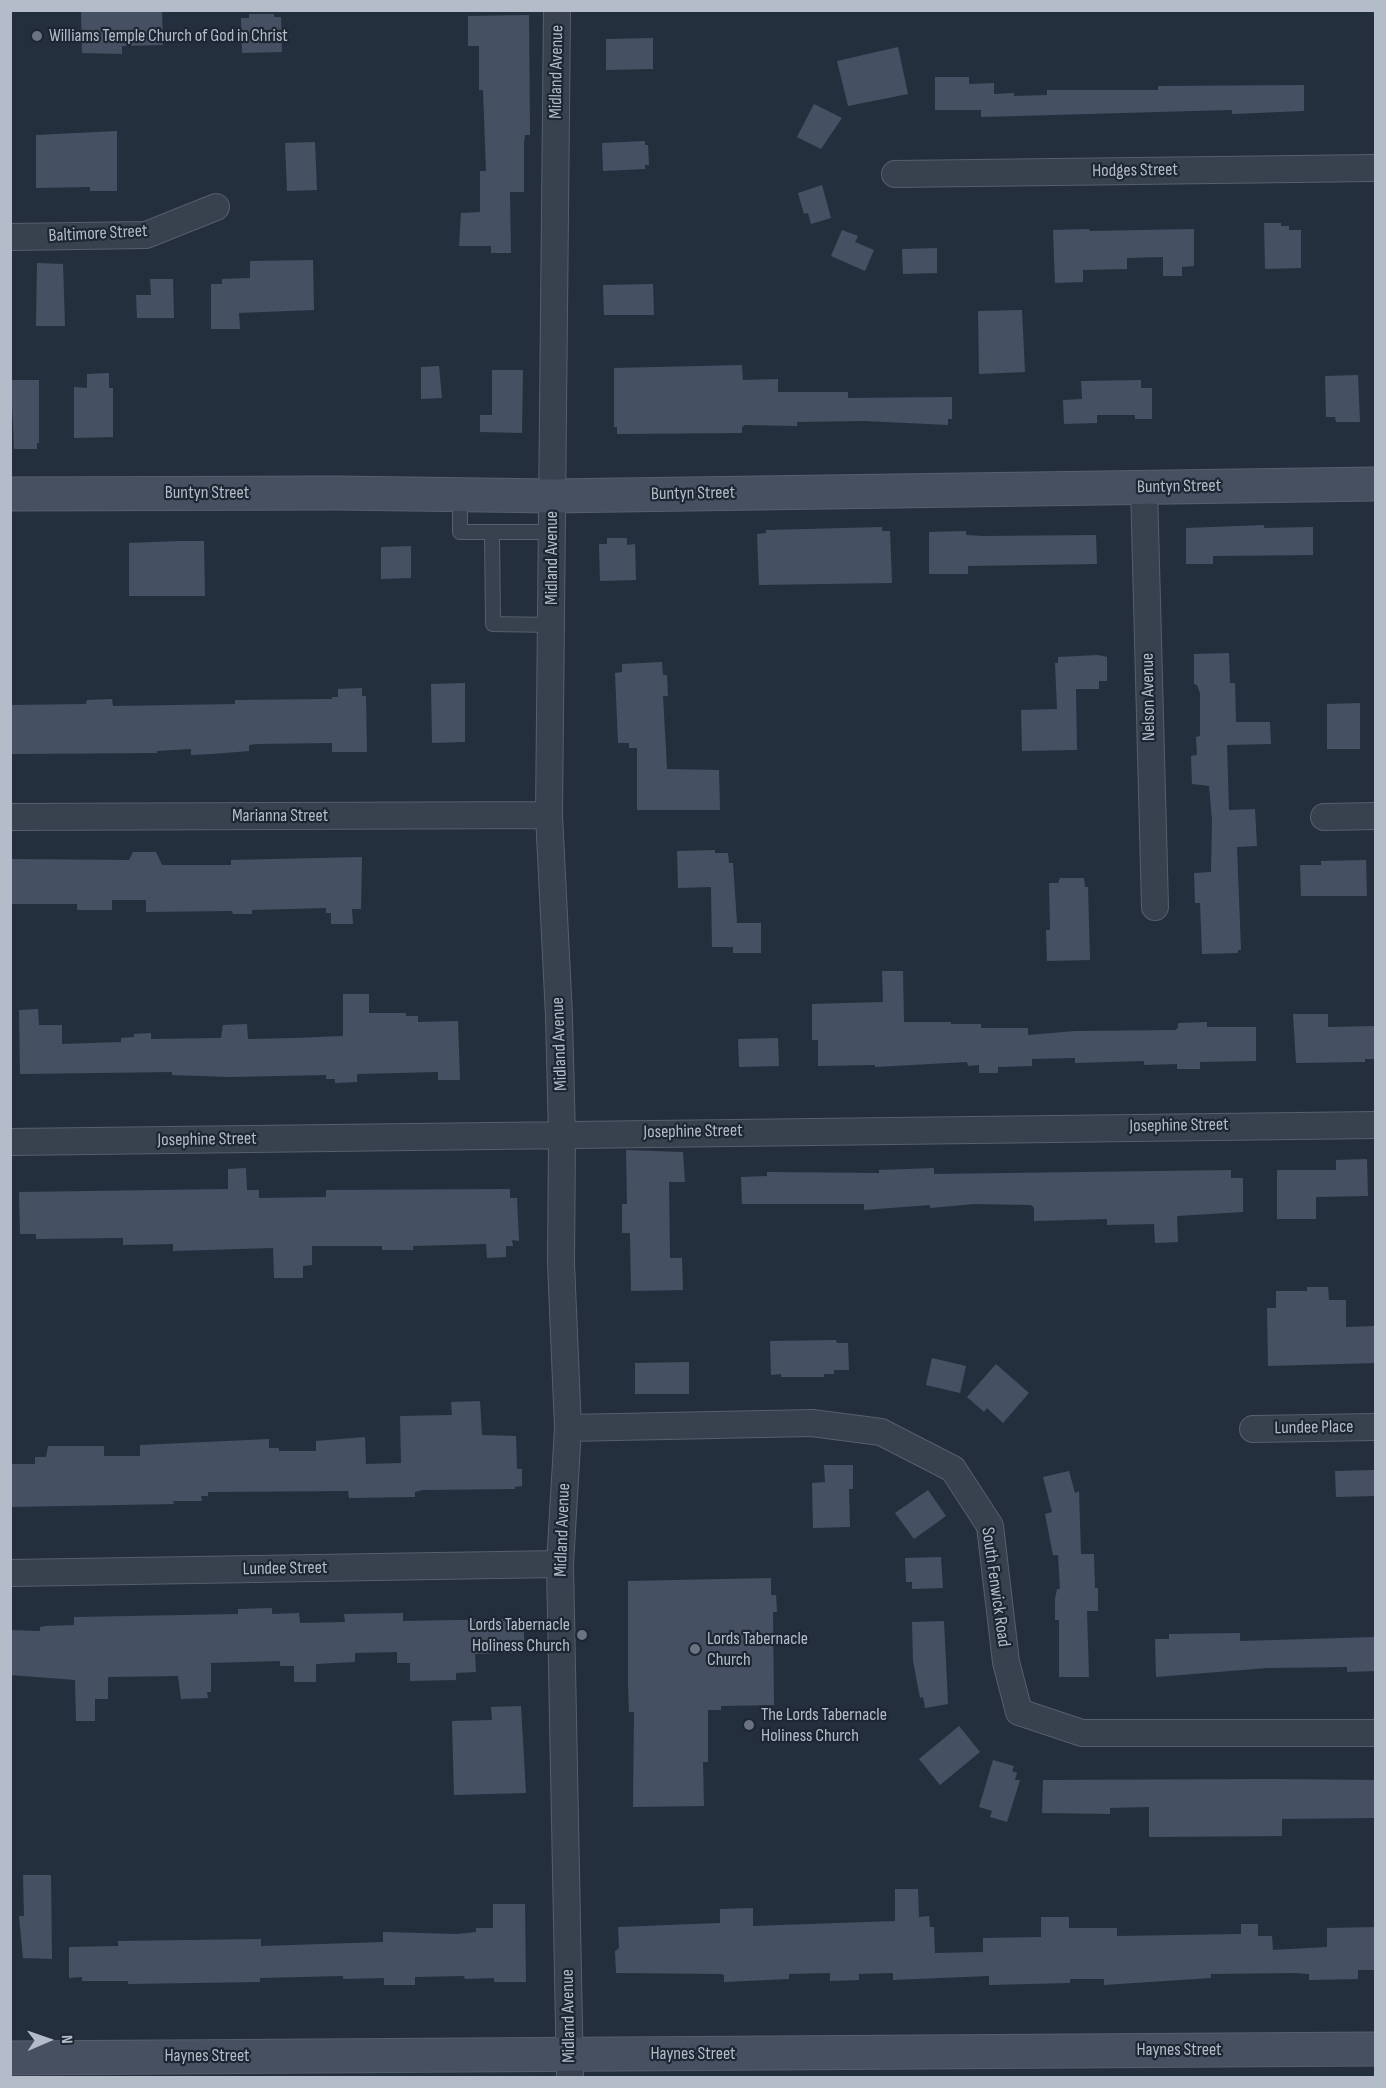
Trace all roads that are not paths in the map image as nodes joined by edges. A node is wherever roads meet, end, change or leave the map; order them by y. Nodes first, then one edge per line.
1 (557, 10) edge
2 (1376, 168) edge
3 (895, 174) dead end
4 (216, 207) dead end
5 (10, 237) edge
6 (1376, 484) edge
7 (1144, 488) junction
8 (10, 494) edge
9 (460, 495) junction
10 (552, 496) junction
11 (492, 532) junction
12 (552, 532) junction
13 (551, 625) junction
14 (549, 814) junction
15 (1376, 816) edge
16 (10, 817) edge
17 (1324, 817) dead end
18 (1155, 907) dead end
19 (1376, 1125) edge
20 (562, 1137) junction
21 (10, 1142) edge
22 (1376, 1426) edge
23 (568, 1428) junction
24 (1253, 1429) dead end
25 (560, 1564) junction
26 (10, 1573) edge
27 (1376, 1733) edge
28 (1376, 2049) edge
29 (10, 2058) edge
30 (570, 2066) edge
31 (175, 2067) edge

1 - 10 street, Midland Avenue
2 - 3 street, Hodges Street
4 - 5 street, Baltimore Street
6 - 7 street, Buntyn Street
7 - 10 street, Buntyn Street
7 - 18 street, Nelson Avenue
8 - 9 street, Buntyn Street
9 - 10 street, Buntyn Street
9 - 11 lane
10 - 12 street, Midland Avenue
11 - 12 lane
11 - 13 lane
12 - 13 street, Midland Avenue
13 - 14 street, Midland Avenue
14 - 16 street, Marianna Street
14 - 20 street, Midland Avenue
15 - 17 street
19 - 20 street, Josephine Street
20 - 21 street, Josephine Street
20 - 23 street, Midland Avenue
22 - 24 street, Lundee Place
23 - 25 street, Midland Avenue
23 - 27 street, South Fenwick Road
25 - 26 street, Lundee Street
25 - 30 street, Midland Avenue
28 - 30 street, Haynes Street
29 - 31 street, Haynes Street
30 - 31 street, Haynes Street

